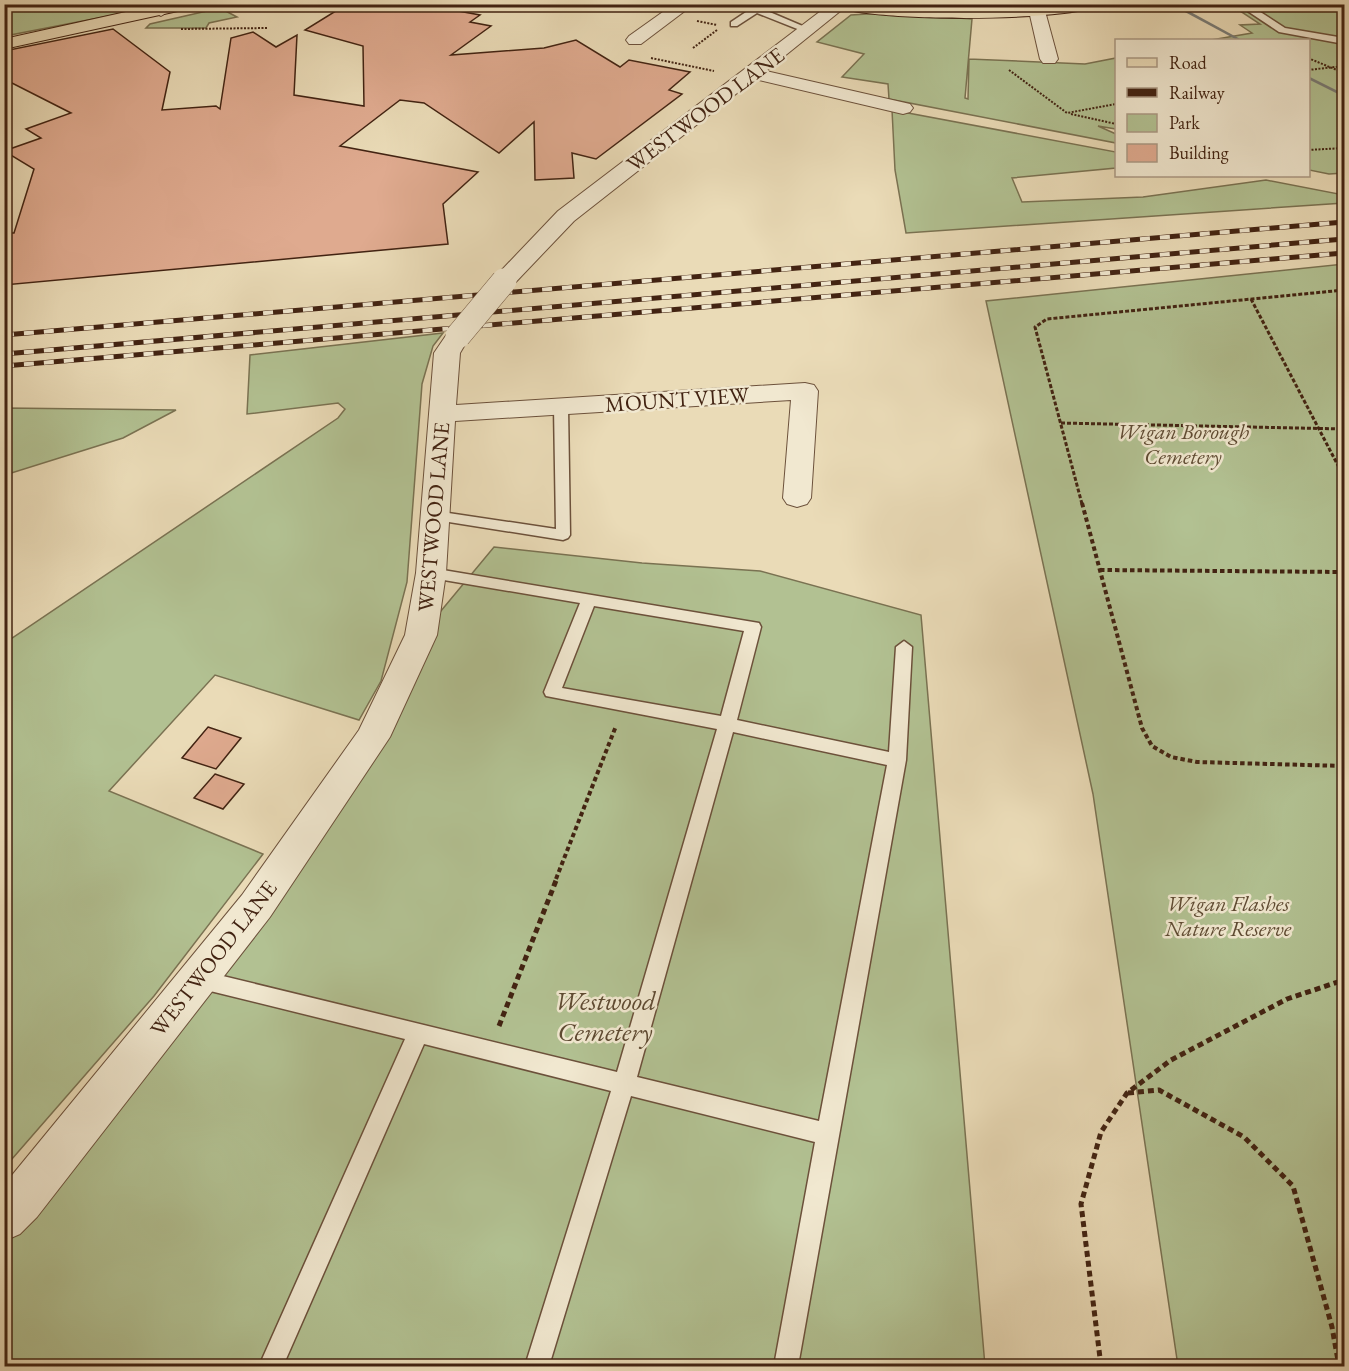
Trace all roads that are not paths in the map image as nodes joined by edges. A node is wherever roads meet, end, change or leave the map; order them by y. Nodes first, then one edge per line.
1 (187, 4) edge
2 (742, 4) edge
3 (842, 4) edge
4 (1090, 4) edge
5 (1241, 4) edge
6 (154, 8) edge
7 (679, 9) edge
8 (755, 10) junction
9 (1037, 11) junction
10 (734, 24) dead end
11 (808, 30) junction
12 (635, 40) dead end
13 (1344, 41) edge
14 (4, 44) edge
15 (1049, 59) dead end
16 (750, 75) junction
17 (903, 108) dead end
18 (561, 407) junction
19 (442, 414) junction
20 (797, 498) dead end
21 (435, 516) junction
22 (431, 573) junction
23 (589, 600) junction
24 (904, 647) dead end
25 (726, 724) junction
26 (897, 760) junction
27 (198, 979) junction
28 (418, 1033) junction
29 (624, 1084) junction
30 (827, 1134) junction
31 (4, 1218) edge
32 (271, 1366) edge
33 (537, 1366) edge
34 (786, 1366) edge

1 - 6 main road
2 - 8 lane
3 - 9 main road
3 - 11 street, WESTWOOD LANE
4 - 9 main road
5 - 13 lane
6 - 14 main road
7 - 12 street
8 - 10 lane
8 - 11 lane
9 - 15 street
11 - 16 street, WESTWOOD LANE
16 - 17 street
16 - 19 street, WESTWOOD LANE, bridge
18 - 19 street, MOUNT VIEW
18 - 20 street, MOUNT VIEW
18 - 21 lane
19 - 21 street, WESTWOOD LANE
21 - 22 street, WESTWOOD LANE
22 - 23 lane
22 - 27 street, WESTWOOD LANE
23 - 25 lane
23 - 25 lane
24 - 26 lane
25 - 26 lane
25 - 29 lane
26 - 30 lane
27 - 28 lane
27 - 31 street, WESTWOOD LANE
28 - 29 lane
28 - 32 lane
29 - 30 lane
29 - 33 lane
30 - 34 lane

